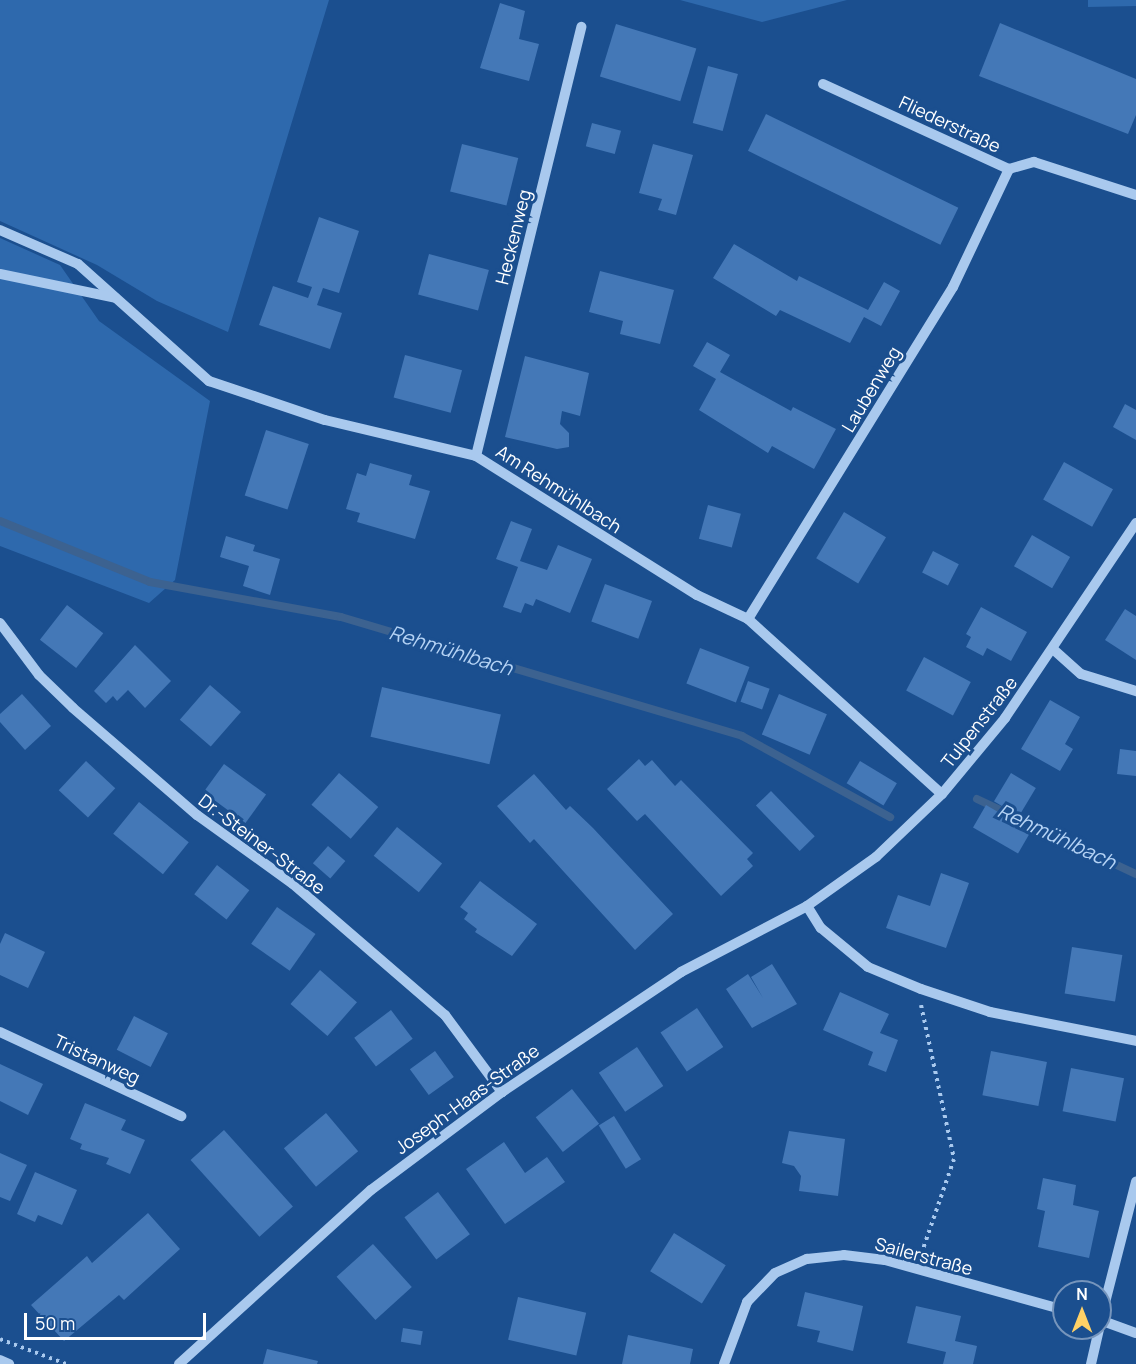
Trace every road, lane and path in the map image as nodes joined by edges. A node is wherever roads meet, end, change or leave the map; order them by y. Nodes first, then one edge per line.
1 (581, 27) dead end
2 (823, 84) dead end
3 (1009, 169) junction
4 (1136, 195) edge
5 (0, 230) edge
6 (0, 274) edge
7 (116, 298) junction
8 (476, 456) junction
9 (1136, 523) edge
10 (748, 620) junction
11 (0, 623) edge
12 (1054, 650) junction
13 (1136, 691) edge
14 (942, 794) junction
15 (807, 906) junction
16 (921, 989) junction
17 (0, 1032) edge
18 (1136, 1041) edge
19 (502, 1092) junction
20 (181, 1116) dead end
21 (1136, 1182) edge
22 (919, 1270) junction
23 (1110, 1280) edge
24 (1052, 1307) edge
25 (1112, 1324) edge
26 (1136, 1333) edge
27 (0, 1339) edge
28 (1096, 1340) edge
29 (0, 1360) edge
30 (9, 1364) edge
31 (66, 1364) edge
32 (179, 1364) edge
33 (724, 1364) edge
34 (1091, 1364) edge

1 - 8 street, Heckenweg
2 - 3 street, Fliederstraße
3 - 4 street, Fliederstraße
3 - 10 street, Laubenweg
5 - 7 street, Am Rehmühlbach
6 - 7 street
7 - 8 street, Am Rehmühlbach
8 - 10 street, Am Rehmühlbach
9 - 12 street, Tulpenstraße
10 - 14 street, Am Rehmühlbach
11 - 19 street, Dr.-Steiner-Straße
12 - 13 street
12 - 14 street, Tulpenstraße
14 - 15 street, Tulpenstraße
15 - 16 street
15 - 19 street, Joseph-Haas-Straße
16 - 18 street
16 - 22 path
17 - 20 street, Tristanweg
19 - 32 street, Joseph-Haas-Straße
21 - 23 street
22 - 24 street, Sailerstraße
22 - 33 street, Sailerstraße
25 - 26 street
27 - 31 path
28 - 34 street
29 - 30 street

